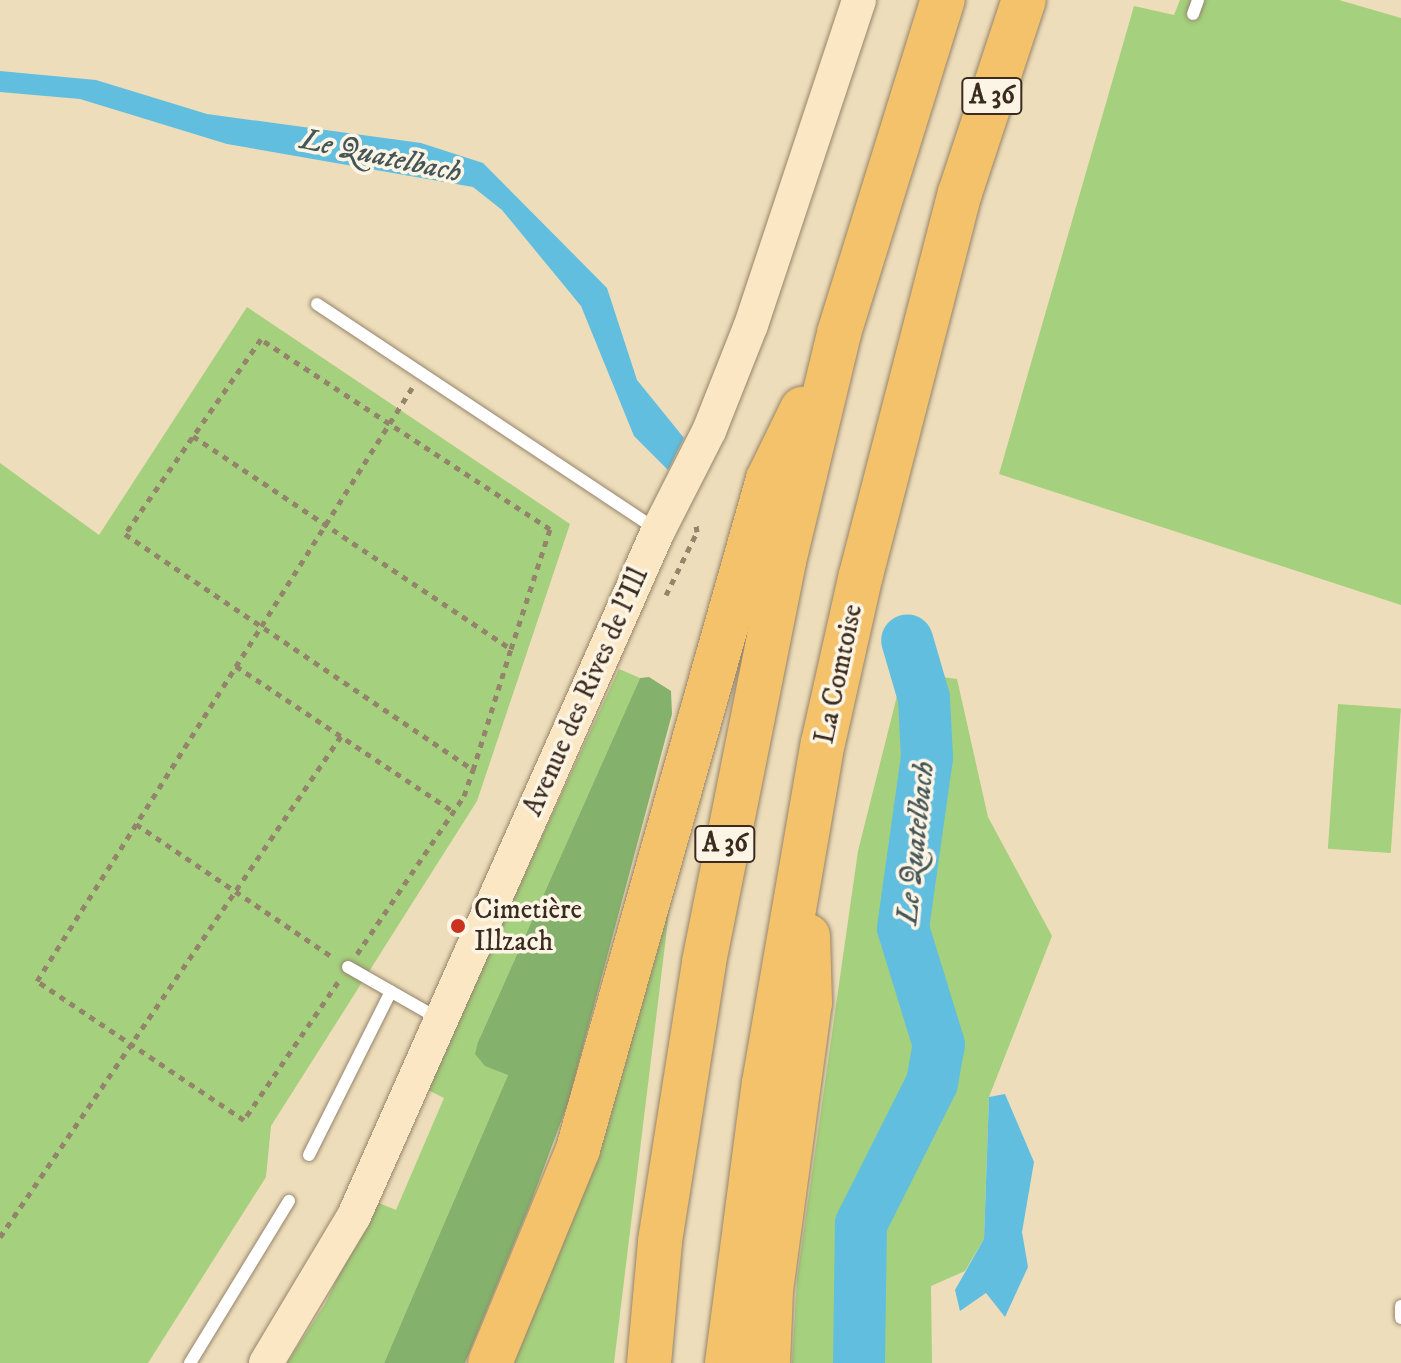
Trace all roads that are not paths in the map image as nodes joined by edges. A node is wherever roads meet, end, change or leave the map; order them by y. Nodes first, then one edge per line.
1 (859, 0) edge
2 (943, 0) edge
3 (1024, 0) edge
4 (1198, 0) edge
5 (1193, 14) dead end
6 (317, 304) dead end
7 (839, 333) junction
8 (658, 531) junction
9 (805, 836) junction
10 (348, 967) road end
11 (391, 991) junction
12 (439, 1019) junction
13 (309, 1155) dead end
14 (289, 1201) dead end
15 (1401, 1306) edge
16 (1401, 1318) edge
17 (190, 1363) edge
18 (266, 1363) edge
19 (490, 1363) edge
20 (649, 1363) edge
21 (727, 1363) edge
22 (768, 1363) edge

1 - 8 street, Avenue des Rives de l'Ill
2 - 7 highway, A 36
3 - 9 highway, La Comtoise / A 36
4 - 5 lane
6 - 8 lane
7 - 19 highway
7 - 20 highway, A 36
8 - 12 street, Avenue des Rives de l'Ill
9 - 21 highway, La Comtoise / A 36
9 - 22 highway
10 - 11 lane
11 - 12 lane
11 - 13 lane
12 - 18 street, Avenue des Rives de l'Ill
14 - 17 lane
15 - 16 lane

